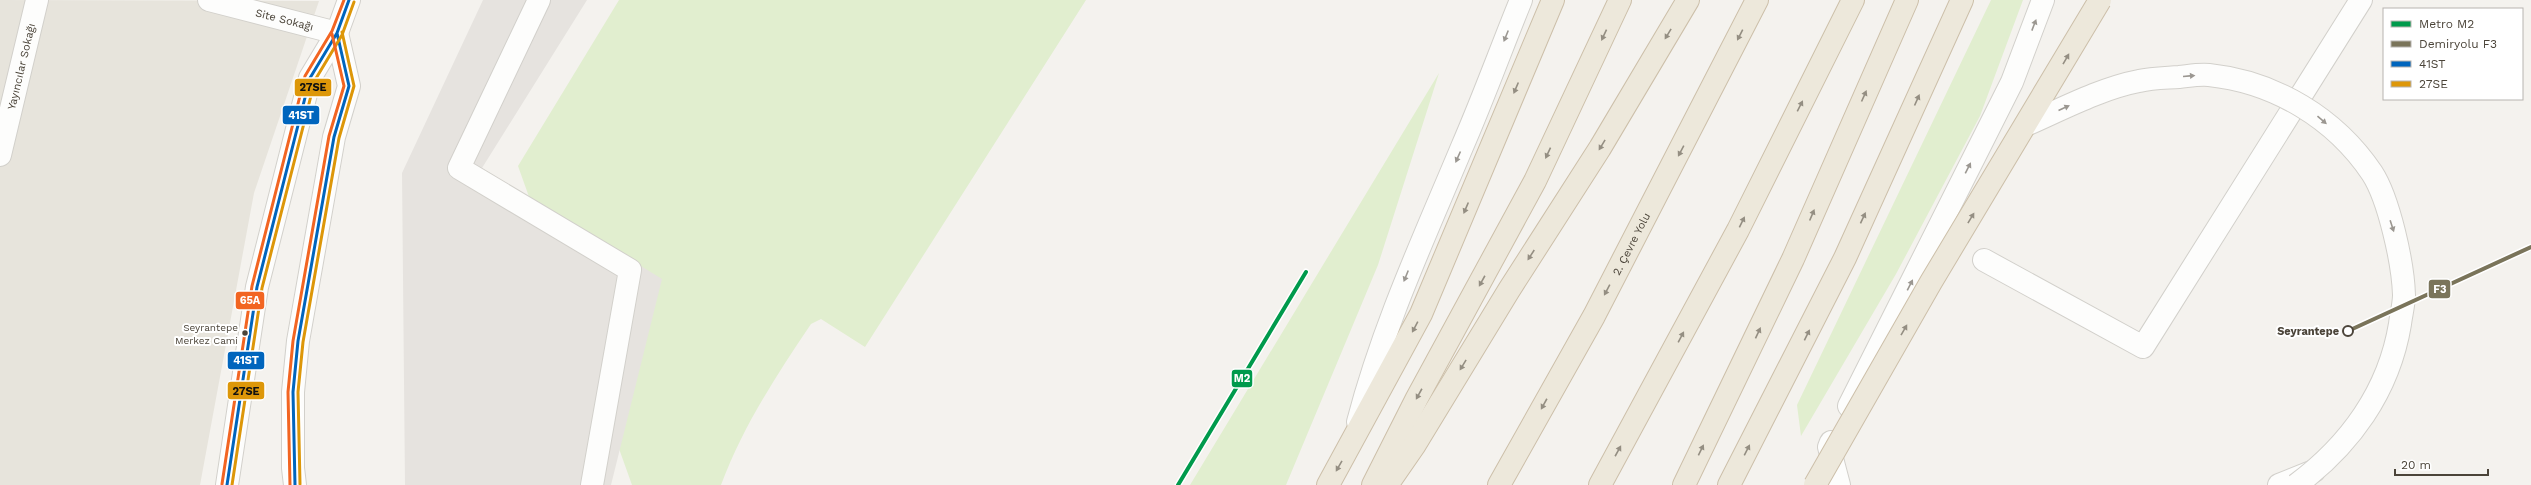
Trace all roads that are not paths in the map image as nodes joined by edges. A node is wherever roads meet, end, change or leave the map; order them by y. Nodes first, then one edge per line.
1 (37, 0) edge
2 (209, 0) edge
3 (349, 0) edge
4 (539, 0) edge
5 (1521, 0) edge
6 (1553, 0) edge
7 (1620, 0) edge
8 (1688, 0) edge
9 (1757, 0) edge
10 (1853, 0) edge
11 (1907, 0) edge
12 (1962, 0) edge
13 (2043, 0) edge
14 (2100, 0) edge
15 (2361, 0) edge
16 (336, 33) junction
17 (2028, 124) junction
18 (0, 156) edge
19 (1984, 260) dead end
20 (1352, 444) junction
21 (2315, 471) junction
22 (227, 485) edge
23 (295, 485) edge
24 (592, 485) edge
25 (1328, 485) edge
26 (1373, 485) edge
27 (1387, 485) edge
28 (1499, 485) edge
29 (1600, 485) edge
30 (1684, 485) edge
31 (1729, 485) edge
32 (1815, 485) edge
33 (1839, 485) edge
34 (2279, 485) edge
35 (2296, 485) edge

1 - 18 street, Yayıncılar Sokağı
2 - 16 street, Site Sokağı
3 - 16 street
4 - 24 street
5 -> 20 street
6 -> 20 highway
7 -> 26 highway
8 -> 27 highway
9 -> 28 highway, 2. Çevre Yolu
29 -> 10 highway
30 -> 11 highway
31 -> 12 highway
33 -> 13 street
17 -> 14 highway, bridge
15 - 19 street
16 - 22 street
16 - 23 street
17 -> 21 street, bridge
32 -> 17 highway, bridge
20 -> 25 highway
21 - 34 street, bridge
21 - 35 street, bridge

